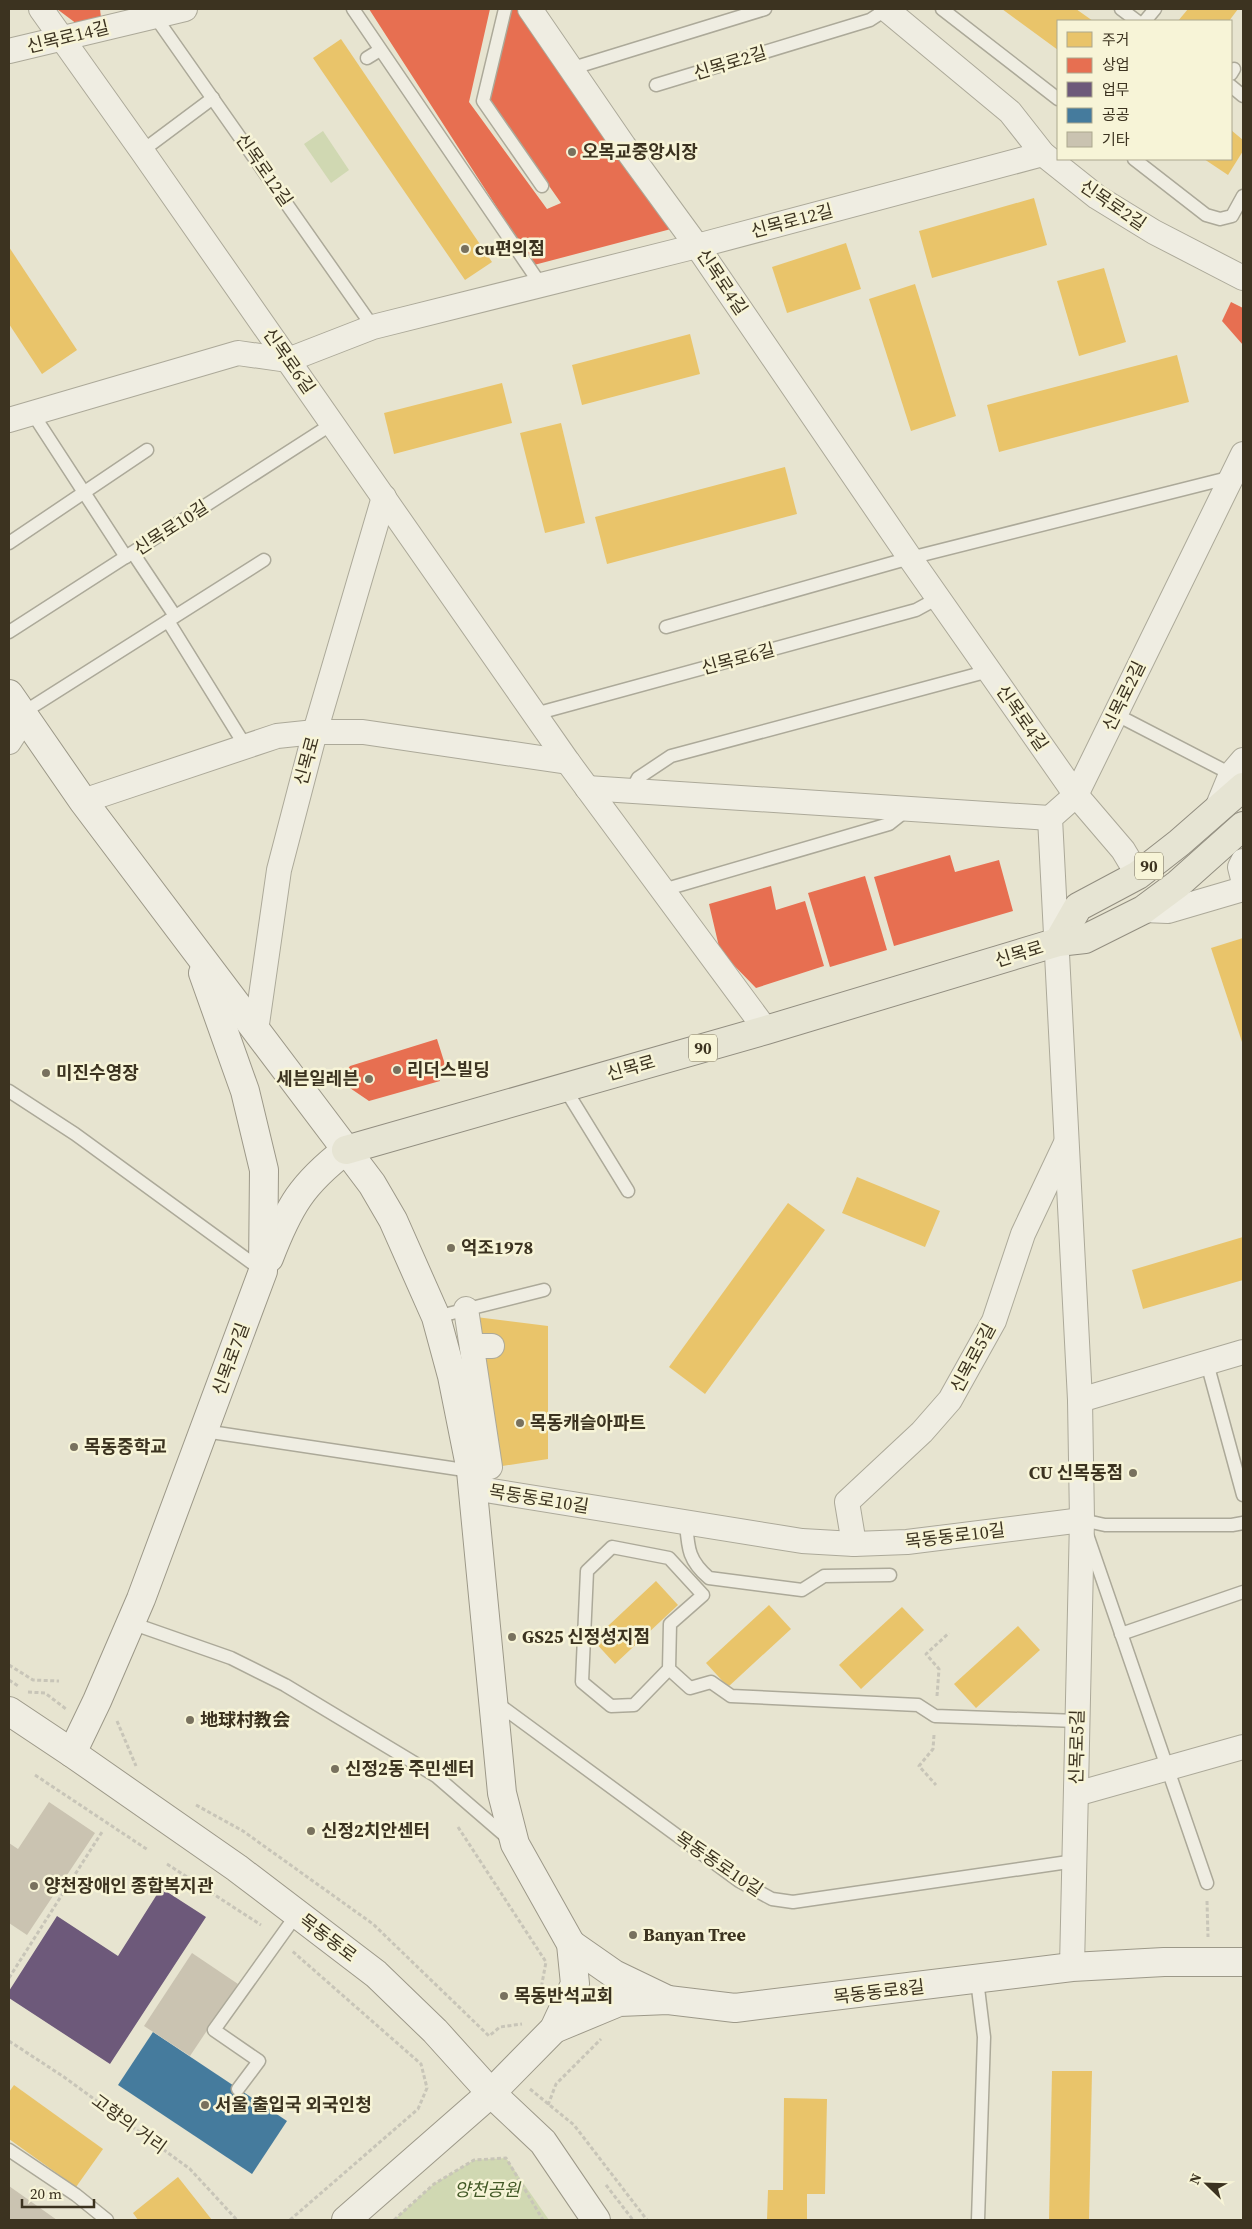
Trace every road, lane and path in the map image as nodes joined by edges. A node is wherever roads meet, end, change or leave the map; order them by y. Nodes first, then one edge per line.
1 (41, 9) edge
2 (185, 9) edge
3 (353, 9) edge
4 (505, 9) edge
5 (530, 9) edge
6 (764, 9) edge
7 (887, 9) edge
8 (942, 9) edge
9 (1121, 9) edge
10 (1155, 9) edge
11 (154, 15) junction
12 (1136, 20) edge
13 (1146, 20) edge
14 (62, 38) junction
15 (380, 50) junction
16 (9, 51) edge
17 (367, 58) dead end
18 (573, 68) junction
19 (656, 85) dead end
20 (1232, 87) edge
21 (1243, 96) edge
22 (213, 98) junction
23 (1057, 98) edge
24 (142, 151) junction
25 (1043, 154) junction
26 (1135, 160) edge
27 (542, 186) dead end
28 (1243, 196) edge
29 (698, 246) junction
30 (1243, 278) edge
31 (541, 285) junction
32 (373, 326) junction
33 (288, 360) junction
34 (33, 414) junction
35 (9, 420) edge
36 (332, 424) junction
37 (147, 450) dead end
38 (1243, 454) edge
39 (1232, 477) junction
40 (85, 491) junction
41 (384, 497) junction
42 (9, 543) edge
43 (129, 555) junction
44 (910, 558) junction
45 (264, 560) dead end
46 (938, 598) junction
47 (172, 618) junction
48 (666, 627) dead end
49 (9, 632) edge
50 (989, 671) junction
51 (9, 694) edge
52 (535, 714) junction
53 (1115, 714) junction
54 (25, 717) junction
55 (315, 732) junction
56 (9, 742) edge
57 (246, 747) junction
58 (568, 762) junction
59 (1239, 773) edge
60 (587, 788) junction
61 (631, 791) junction
62 (1076, 795) junction
63 (83, 801) junction
64 (908, 809) junction
65 (1050, 818) junction
66 (1243, 826) edge
67 (1243, 861) edge
68 (1138, 875) junction
69 (1243, 879) edge
70 (1243, 889) edge
71 (663, 890) junction
72 (1143, 910) junction
73 (1058, 942) junction
74 (195, 950) junction
75 (766, 1030) junction
76 (256, 1031) junction
77 (564, 1087) junction
78 (9, 1091) edge
79 (1066, 1142) junction
80 (346, 1150) junction
81 (628, 1191) dead end
82 (263, 1270) junction
83 (544, 1290) dead end
84 (466, 1309) junction
85 (436, 1317) junction
86 (1243, 1352) edge
87 (1207, 1363) junction
88 (1080, 1400) junction
89 (204, 1431) junction
90 (472, 1479) junction
91 (1243, 1495) edge
92 (1082, 1520) junction
93 (686, 1522) junction
94 (1243, 1523) edge
95 (854, 1544) junction
96 (890, 1575) dead end
97 (1243, 1592) edge
98 (131, 1623) junction
99 (1121, 1634) junction
100 (9, 1665) edge
101 (669, 1669) junction
102 (59, 1681) dead end
103 (493, 1700) junction
104 (9, 1711) edge
105 (120, 1714) dead end
106 (1077, 1721) junction
107 (1243, 1747) edge
108 (72, 1753) junction
109 (1168, 1768) junction
110 (35, 1775) dead end
111 (140, 1775) dead end
112 (1076, 1794) junction
113 (192, 1803) dead end
114 (458, 1827) dead end
115 (102, 1832) dead end
116 (515, 1844) junction
117 (148, 1850) dead end
118 (1074, 1861) junction
119 (167, 1864) dead end
120 (1207, 1883) joint
121 (297, 1914) junction
122 (261, 1925) dead end
123 (571, 1944) junction
124 (291, 1950) dead end
125 (1208, 1962) junction
126 (1243, 1962) edge
127 (1072, 1968) junction
128 (9, 1978) edge
129 (977, 1980) junction
130 (539, 1997) dead end
131 (668, 2000) junction
132 (526, 2024) dead end
133 (554, 2029) junction
134 (600, 2039) dead end
135 (9, 2041) edge
136 (238, 2089) dead end
137 (491, 2093) junction
138 (546, 2108) dead end
139 (9, 2150) edge
140 (603, 2182) dead end
141 (107, 2220) edge
142 (237, 2220) edge
143 (290, 2220) edge
144 (346, 2220) edge
145 (394, 2220) edge
146 (544, 2220) edge
147 (596, 2220) edge
148 (633, 2220) edge
149 (978, 2220) edge

1 - 14 street, 신목로6길
2 - 11 street, 신목로14길
3 - 15 lane
4 - 27 lane
5 - 18 street, 신목로4길
6 - 18 lane
7 - 19 lane, 신목로2길
7 - 25 street, 신목로2길
8 - 23 lane
9 - 12 lane
10 - 13 lane
11 - 14 street, 신목로14길
11 - 22 lane, 신목로12길
14 - 16 street, 신목로14길
14 - 24 street, 신목로6길
15 - 17 lane
15 - 31 lane
18 - 29 street, 신목로4길
20 - 21 lane
22 - 24 lane
22 - 32 lane, 신목로12길
24 - 33 street, 신목로6길
25 - 29 street, 신목로12길
25 - 30 street, 신목로2길
26 - 28 lane
29 - 31 street, 신목로12길
29 - 44 street, 신목로4길
31 - 32 street, 신목로12길
32 - 33 street, 신목로12길
33 - 34 street, 신목로12길
33 - 36 street, 신목로6길
34 - 35 street, 신목로12길
34 - 40 lane
36 - 41 street, 신목로6길
36 - 43 lane, 신목로10길
37 - 40 lane
38 - 39 street, 신목로2길
39 - 44 lane
39 - 53 street, 신목로2길
40 - 42 lane
40 - 43 lane
41 - 52 street, 신목로6길
41 - 55 street, 신목로
43 - 47 lane
43 - 49 lane, 신목로10길
44 - 46 street, 신목로4길
44 - 48 lane
45 - 47 lane
46 - 50 street, 신목로4길
46 - 52 lane, 신목로6길
47 - 54 lane
47 - 57 lane
50 - 61 lane
50 - 62 street, 신목로4길
51 - 54 street
52 - 58 street, 신목로6길
53 - 59 lane
53 - 62 street, 신목로2길
54 - 56 street
54 - 63 street
55 - 57 street
55 - 58 street
55 - 76 street, 신목로
57 - 63 street
58 - 60 street, 신목로6길
59 - 68 main road, 신목로 / 90
60 - 61 street
60 - 71 street, 신목로6길
61 - 64 street
62 - 65 street, 신목로2길
62 - 68 street, 신목로4길
63 - 74 street
64 - 65 street
64 - 71 lane
65 - 73 street
66 - 72 main road, 신목로 / 90
67 - 69 street
68 - 73 main road, 신목로 / 90
70 - 72 street, 신목로
71 - 75 street, 신목로6길
72 - 73 main road, 신목로 / 90
73 - 75 main road, 신목로 / 90
73 - 79 street, 신목로5길
74 - 76 street
74 - 82 street, 신목로7길
75 - 77 main road, 신목로 / 90
76 - 80 street
77 - 80 main road, 신목로 / 90
77 - 81 lane
78 - 82 lane
79 - 88 street, 신목로5길
79 - 95 street, 신목로5길
80 - 82 street
80 - 85 street, 목동동로10길
82 - 89 street, 신목로7길
83 - 84 lane
84 - 85 lane
84 - 90 street
85 - 90 street, 목동동로10길
86 - 87 street
87 - 88 street
87 - 91 lane
88 - 92 street, 신목로5길
89 - 90 lane
89 - 98 street, 신목로7길
90 - 93 street, 목동동로10길
90 - 103 street, 목동동로10길
92 - 94 lane
92 - 95 street, 목동동로10길
92 - 99 lane, 신목로5길
92 - 106 street, 신목로5길
93 - 95 street, 목동동로10길
93 - 96 lane
97 - 99 lane
98 - 108 street, 신목로7길
98 - 116 lane
99 - 109 lane, 신목로5길
100 - 102 path
101 - 101 lane
101 - 106 lane
103 - 116 street, 목동동로10길
103 - 118 lane, 목동동로10길
104 - 108 street, 목동동로
105 - 111 path
106 - 112 street, 신목로5길
107 - 109 street, 신목로5길
108 - 121 street, 목동동로
109 - 112 street, 신목로5길
109 - 120 lane
110 - 117 path
112 - 118 street, 신목로5길
113 - 132 path
114 - 130 path
115 - 128 path
116 - 123 street, 목동동로10길
118 - 127 street, 신목로5길
119 - 122 path
120 - 125 path
121 - 136 lane
121 - 137 street, 목동동로
123 - 131 street
123 - 133 street, 목동동로10길
124 - 143 path
125 - 126 street, 목동동로8길
125 - 127 street, 목동동로8길
127 - 129 street, 목동동로8길
129 - 131 street, 목동동로8길
129 - 149 lane
131 - 133 street, 목동동로8길
133 - 137 street, 목동동로10길
134 - 138 path
135 - 142 path, 고향의 거리
137 - 144 street, 목동동로10길
137 - 147 street, 목동동로
139 - 141 lane
140 - 148 path
145 - 146 path

